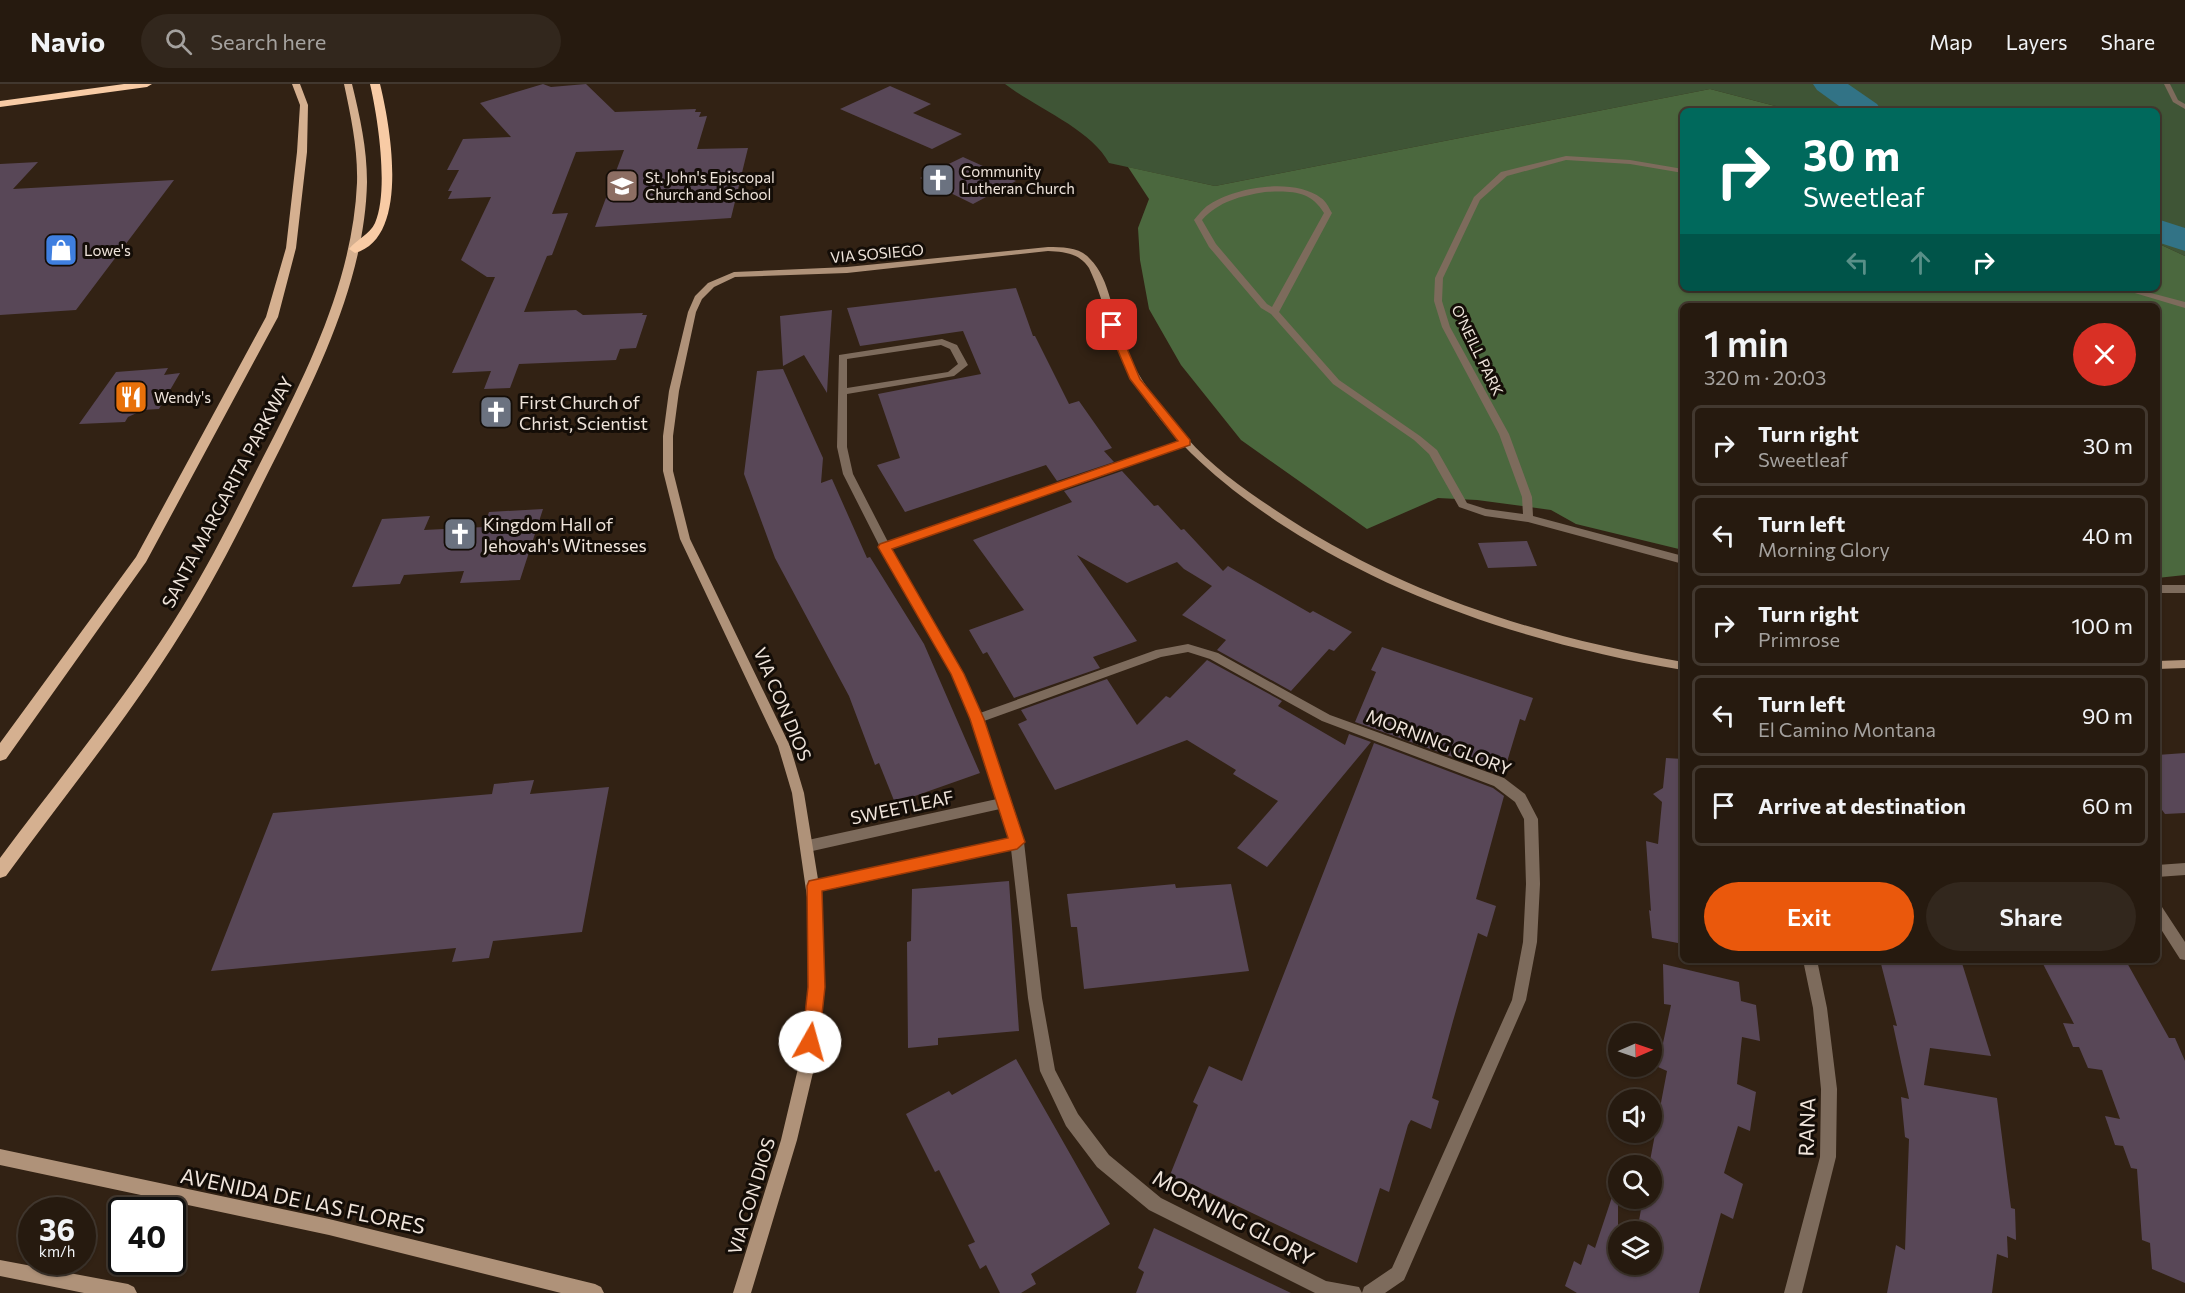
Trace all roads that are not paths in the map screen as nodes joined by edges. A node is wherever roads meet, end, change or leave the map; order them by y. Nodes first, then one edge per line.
1 (147, 84) edge
2 (296, 84) edge
3 (348, 84) edge
4 (375, 84) edge
5 (2167, 84) edge
6 (0, 104) edge
7 (2185, 107) edge
8 (1680, 170) edge
9 (355, 249) junction
10 (711, 285) joint
11 (2133, 291) edge
12 (2185, 305) edge
13 (1274, 312) junction
14 (843, 392) junction
15 (1186, 443) junction
16 (1528, 518) junction
17 (885, 547) junction
18 (1680, 559) edge
19 (2160, 589) edge
20 (2185, 589) edge
21 (2185, 664) edge
22 (1680, 665) edge
23 (2160, 665) edge
24 (977, 719) junction
25 (0, 755) edge
26 (1004, 803) junction
27 (1017, 842) junction
28 (808, 846) junction
29 (2185, 869) edge
30 (2160, 870) edge
31 (0, 871) edge
32 (814, 886) junction
33 (2160, 916) edge
34 (2185, 954) edge
35 (1810, 963) edge
36 (0, 1157) edge
37 (0, 1268) edge
38 (128, 1293) edge
39 (595, 1293) edge
40 (742, 1293) edge
41 (1353, 1293) edge
42 (1370, 1293) edge
43 (1793, 1293) edge

1 - 6 highway
2 - 25 main road
3 - 9 main road, SANTA MARGARITA PARKWAY
4 - 9 highway
5 - 7 street
8 - 16 street, O'NEILL PARK
9 - 31 main road, SANTA MARGARITA PARKWAY
10 - 15 street, VIA SOSIEGO
10 - 28 street, VIA CON DIOS
11 - 12 street
13 - 13 street
13 - 16 street
14 - 14 street, MORNING GLORY
14 - 17 street, MORNING GLORY
15 - 17 street
15 - 22 street, VIA SOSIEGO
16 - 18 street
17 - 24 street, MORNING GLORY
19 - 20 street
21 - 23 street
24 - 26 street, MORNING GLORY
24 - 42 street, MORNING GLORY
26 - 27 street, MORNING GLORY
26 - 28 street, SWEETLEAF
27 - 32 street
27 - 41 street, MORNING GLORY
28 - 32 street, VIA CON DIOS
29 - 30 street
32 - 40 street, VIA CON DIOS
33 - 34 street
35 - 43 street, RANA
36 - 39 street, AVENIDA DE LAS FLORES
37 - 38 street

